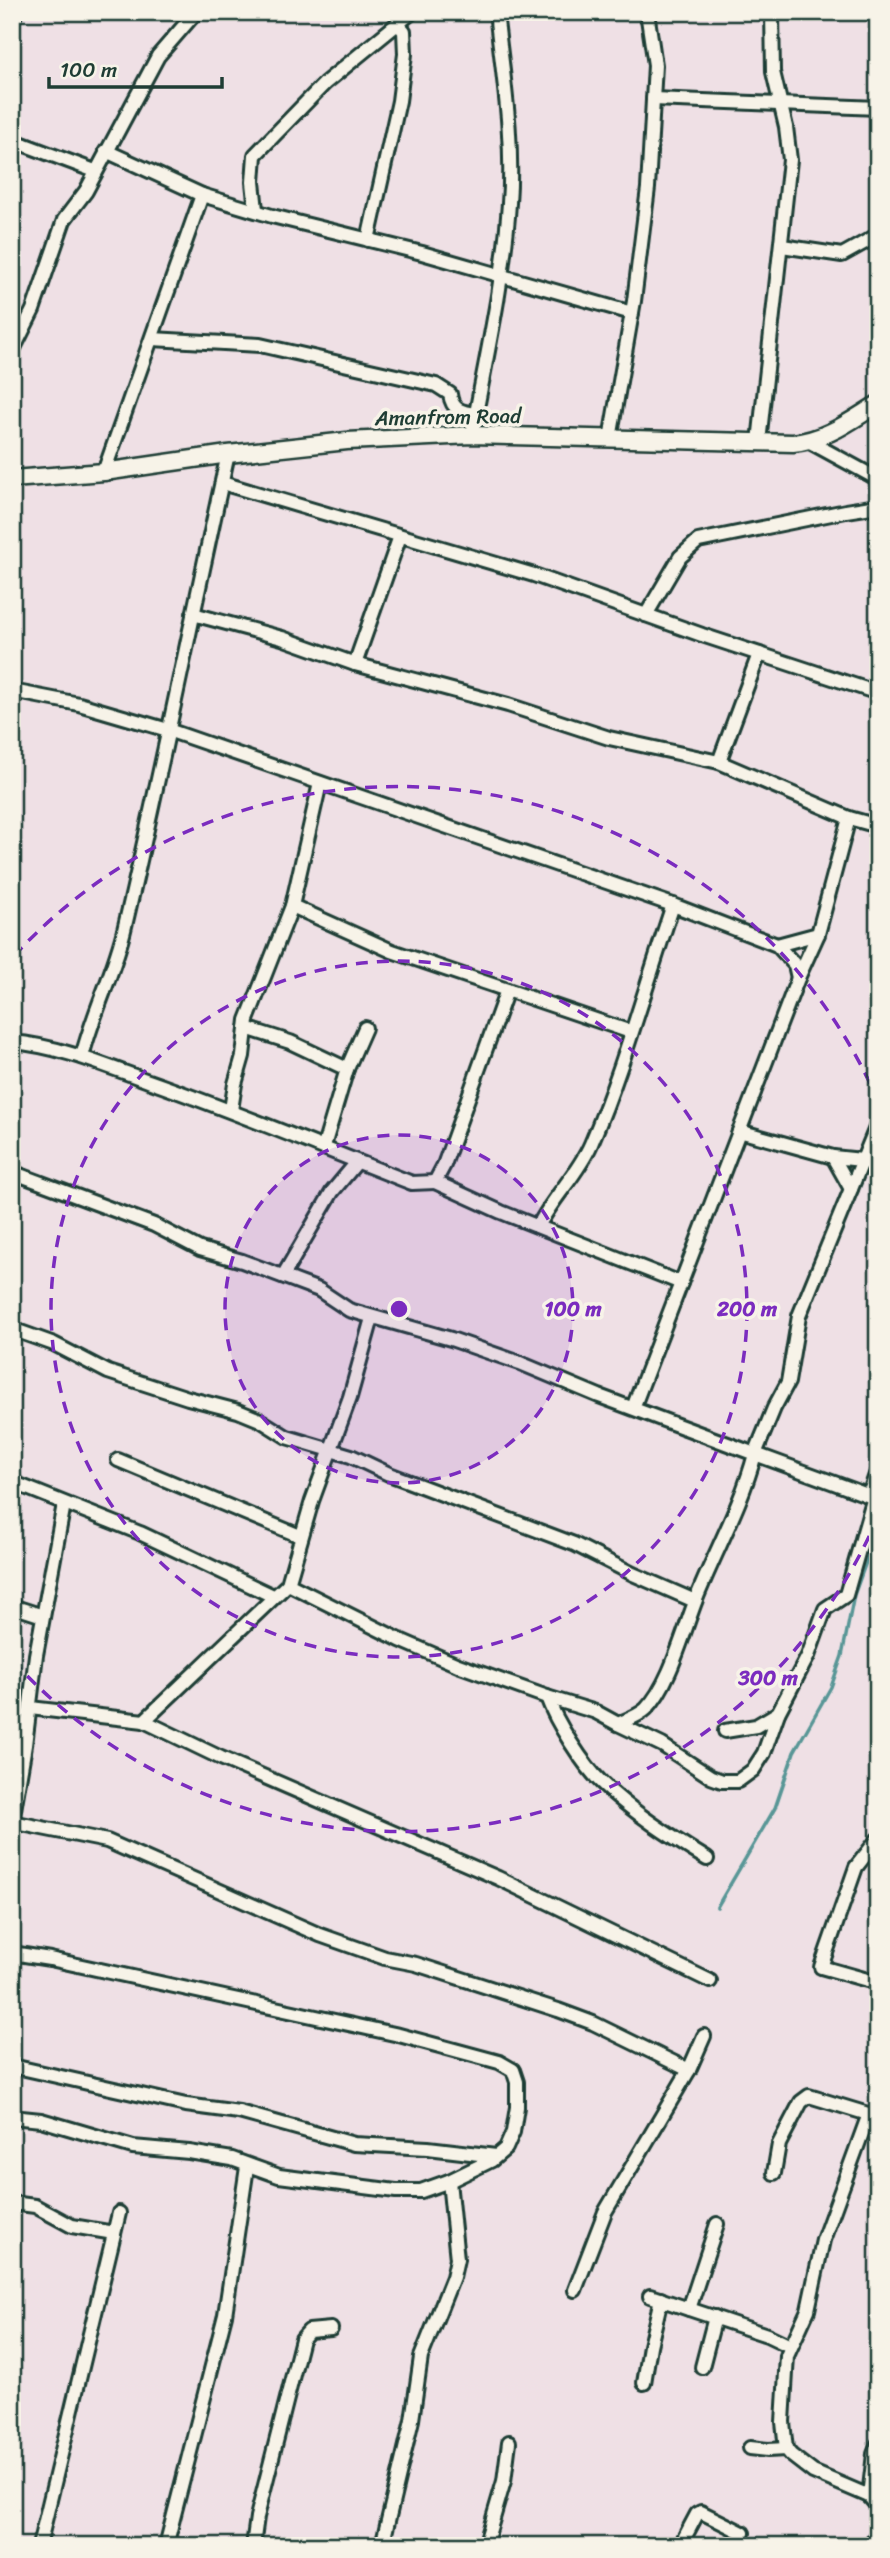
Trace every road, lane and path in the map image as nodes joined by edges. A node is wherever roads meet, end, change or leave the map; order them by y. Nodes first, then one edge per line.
1 (16, 12) edge
2 (196, 12) edge
3 (412, 12) edge
4 (496, 12) edge
5 (647, 12) edge
6 (772, 12) edge
7 (12, 21) edge
8 (397, 23) junction
9 (653, 99) junction
10 (780, 103) junction
11 (878, 108) edge
12 (12, 140) edge
13 (106, 151) junction
14 (95, 171) junction
15 (202, 195) junction
16 (256, 210) junction
17 (878, 235) edge
18 (368, 240) junction
19 (782, 246) junction
20 (501, 276) junction
21 (632, 313) junction
22 (152, 340) junction
23 (12, 352) edge
24 (878, 404) edge
25 (476, 414) junction
26 (472, 435) junction
27 (610, 439) junction
28 (760, 442) junction
29 (810, 442) junction
30 (228, 454) junction
31 (104, 472) junction
32 (878, 479) edge
33 (12, 480) edge
34 (222, 483) junction
35 (878, 506) edge
36 (400, 536) junction
37 (193, 614) junction
38 (646, 615) junction
39 (759, 654) junction
40 (355, 664) junction
41 (12, 691) edge
42 (878, 693) edge
43 (168, 730) junction
44 (719, 762) junction
45 (320, 783) junction
46 (849, 818) junction
47 (878, 826) edge
48 (673, 905) junction
49 (292, 906) junction
50 (817, 934) junction
51 (777, 945) junction
52 (798, 978) junction
53 (507, 990) junction
54 (246, 1028) junction
55 (365, 1028) dead end
56 (631, 1032) junction
57 (12, 1042) edge
58 (82, 1056) junction
59 (347, 1069) junction
60 (232, 1110) junction
61 (878, 1123) edge
62 (739, 1131) junction
63 (324, 1146) junction
64 (833, 1157) junction
65 (862, 1160) junction
66 (357, 1161) junction
67 (878, 1166) edge
68 (12, 1172) edge
69 (435, 1182) junction
70 (851, 1189) junction
71 (539, 1226) junction
72 (283, 1276) junction
73 (681, 1283) junction
74 (372, 1318) junction
75 (12, 1329) edge
76 (633, 1408) junction
77 (329, 1449) junction
78 (755, 1454) junction
79 (118, 1460) dead end
80 (878, 1469) edge
81 (12, 1482) edge
82 (873, 1497) edge
83 (64, 1504) junction
84 (300, 1536) junction
85 (288, 1584) junction
86 (273, 1596) junction
87 (695, 1601) junction
88 (12, 1606) edge
89 (43, 1616) junction
90 (547, 1697) junction
91 (30, 1708) junction
92 (778, 1713) junction
93 (144, 1721) junction
94 (618, 1724) junction
95 (726, 1731) dead end
96 (12, 1740) edge
97 (25, 1745) junction
98 (12, 1822) edge
99 (876, 1843) edge
100 (707, 1858) dead end
101 (12, 1953) edge
102 (710, 1980) dead end
103 (878, 1983) edge
104 (704, 2036) dead end
105 (12, 2066) edge
106 (689, 2070) junction
107 (873, 2116) edge
108 (12, 2117) edge
109 (496, 2157) junction
110 (247, 2167) junction
111 (774, 2173) dead end
112 (449, 2181) junction
113 (12, 2203) edge
114 (119, 2213) dead end
115 (717, 2224) dead end
116 (114, 2234) junction
117 (575, 2290) dead end
118 (689, 2309) junction
119 (715, 2318) junction
120 (331, 2329) dead end
121 (790, 2346) junction
122 (702, 2367) dead end
123 (644, 2384) dead end
124 (509, 2442) dead end
125 (878, 2444) edge
126 (750, 2448) dead end
127 (786, 2449) junction
128 (869, 2496) junction
129 (878, 2507) edge
130 (743, 2533) dead end
131 (878, 2533) edge
132 (39, 2546) edge
133 (166, 2546) edge
134 (253, 2546) edge
135 (382, 2546) edge
136 (485, 2546) edge
137 (680, 2546) edge
138 (869, 2546) edge

1 - 7 street
2 - 13 street
3 - 8 street
4 - 20 street
5 - 9 street
6 - 10 street
8 - 16 street
8 - 18 street
9 - 10 street
9 - 21 street
10 - 11 street
10 - 19 street
12 - 14 street
13 - 14 street
13 - 15 street
14 - 23 street
15 - 16 street
15 - 22 street
16 - 18 street
17 - 19 street
18 - 20 street
19 - 28 street
20 - 21 street
20 - 25 street
21 - 27 street
22 - 25 street
22 - 31 street
24 - 29 street, Amanfrom Road
25 - 26 street
26 - 27 street, Amanfrom Road
26 - 30 street, Amanfrom Road
27 - 28 street, Amanfrom Road
28 - 29 street, Amanfrom Road
29 - 32 street
30 - 31 street, Amanfrom Road
30 - 34 street
31 - 33 street, Amanfrom Road
34 - 36 street
34 - 37 street
35 - 38 street
36 - 38 street
36 - 40 street
37 - 40 street
37 - 43 street
38 - 39 street
39 - 42 street
39 - 44 street
40 - 44 street
41 - 43 street
43 - 45 street
43 - 58 street
44 - 46 street
45 - 48 street
45 - 49 street
46 - 47 street
46 - 50 street
48 - 51 street
48 - 56 street
49 - 53 street
49 - 54 street
50 - 51 street
50 - 52 street
51 - 52 street
52 - 62 street
53 - 56 street
53 - 69 street
54 - 59 street
54 - 60 street
55 - 59 street
56 - 71 street
57 - 58 street
58 - 60 street
59 - 63 street
60 - 63 street
61 - 65 street
62 - 64 street
62 - 73 street
63 - 66 street
64 - 65 street
64 - 70 street
65 - 67 street
65 - 70 street
66 - 69 street
66 - 72 street
68 - 72 street
69 - 71 street
70 - 78 street
71 - 73 street
72 - 74 street
73 - 76 street
74 - 76 street
74 - 77 street
75 - 77 street
76 - 78 street
77 - 84 street
77 - 87 street
78 - 82 street
78 - 87 street
79 - 84 street
80 - 82 street
81 - 83 street
82 - 92 street
83 - 86 street
83 - 89 street
84 - 85 street
85 - 86 street
85 - 90 street
86 - 93 street
87 - 94 street
88 - 89 street
89 - 91 street
90 - 94 street
90 - 100 street
91 - 93 street
91 - 97 street
92 - 94 street
92 - 95 street
93 - 102 street
96 - 97 street
97 - 98 street
98 - 106 street
99 - 103 street
101 - 109 street
104 - 106 street
105 - 109 street
106 - 117 street
107 - 111 street
107 - 121 street
108 - 110 street
109 - 112 street
110 - 112 street
110 - 133 street
112 - 135 street
113 - 116 street
114 - 116 street
115 - 118 street
116 - 132 street
118 - 119 street
118 - 123 street
119 - 121 street
119 - 122 street
120 - 134 street
121 - 127 street
124 - 136 street
125 - 128 street
126 - 127 street
127 - 128 street
128 - 129 street
130 - 137 street
131 - 138 street

